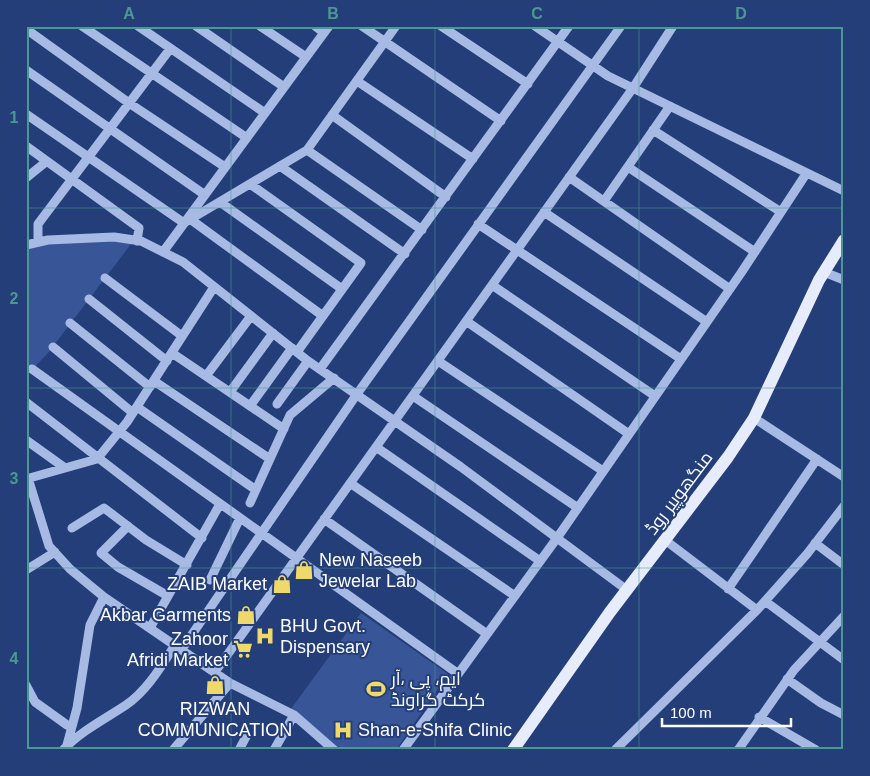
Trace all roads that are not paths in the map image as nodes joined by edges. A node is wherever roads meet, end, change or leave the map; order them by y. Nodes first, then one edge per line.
1 (82, 26) edge
2 (138, 26) edge
3 (196, 26) edge
4 (260, 26) edge
5 (315, 26) edge
6 (362, 26) edge
7 (396, 26) edge
8 (441, 26) edge
9 (535, 26) edge
10 (569, 26) edge
11 (622, 26) edge
12 (673, 26) edge
13 (26, 29) edge
14 (327, 30) edge
15 (385, 42) junction
16 (558, 42) junction
17 (170, 48) junction
18 (306, 57) junction
19 (594, 66) junction
20 (26, 70) edge
21 (151, 73) junction
22 (357, 81) junction
23 (528, 84) junction
24 (284, 87) junction
25 (633, 88) junction
26 (129, 103) junction
27 (670, 106) junction
28 (265, 113) junction
29 (26, 114) edge
30 (332, 115) junction
31 (501, 121) junction
32 (109, 129) junction
33 (653, 130) junction
34 (247, 138) junction
35 (26, 146) edge
36 (307, 150) junction
37 (88, 157) junction
38 (473, 159) junction
39 (47, 161) junction
40 (280, 166) junction
41 (226, 167) junction
42 (628, 167) junction
43 (806, 174) junction
44 (569, 177) junction
45 (26, 178) edge
46 (72, 179) junction
47 (250, 184) junction
48 (844, 191) edge
49 (205, 194) junction
50 (446, 196) junction
51 (604, 201) junction
52 (220, 202) junction
53 (544, 212) junction
54 (781, 212) junction
55 (187, 221) junction
56 (478, 224) junction
57 (422, 230) junction
58 (844, 240) edge
59 (137, 241) junction
60 (38, 242) junction
61 (26, 245) edge
62 (517, 250) junction
63 (163, 252) junction
64 (755, 252) junction
65 (405, 254) junction
66 (824, 272) junction
67 (105, 278) dead end
68 (844, 280) edge
69 (492, 285) junction
70 (214, 286) junction
71 (342, 289) junction
72 (730, 289) junction
73 (89, 299) dead end
74 (251, 316) junction
75 (323, 316) junction
76 (466, 321) junction
77 (707, 322) junction
78 (70, 324) dead end
79 (273, 333) junction
80 (182, 336) junction
81 (53, 346) dead end
82 (295, 350) junction
83 (172, 352) junction
84 (681, 359) junction
85 (308, 360) junction
86 (167, 361) junction
87 (438, 361) junction
88 (32, 369) dead end
89 (320, 369) junction
90 (206, 376) junction
91 (334, 378) junction
92 (152, 384) junction
93 (230, 392) junction
94 (357, 394) junction
95 (413, 396) junction
96 (655, 396) junction
97 (26, 402) edge
98 (277, 404) dead end
99 (250, 406) junction
100 (135, 410) junction
101 (754, 418) junction
102 (395, 421) junction
103 (284, 428) junction
104 (118, 433) junction
105 (629, 434) junction
106 (26, 440) edge
107 (376, 447) junction
108 (97, 459) junction
109 (270, 459) junction
110 (817, 459) junction
111 (65, 468) junction
112 (603, 471) junction
113 (844, 477) edge
114 (27, 479) edge
115 (350, 483) junction
116 (256, 490) junction
117 (250, 503) dead end
118 (220, 504) junction
119 (844, 506) edge
120 (578, 508) junction
121 (240, 518) junction
122 (324, 519) junction
123 (128, 526) junction
124 (72, 528) dead end
125 (262, 533) junction
126 (202, 538) junction
127 (557, 538) junction
128 (665, 540) junction
129 (815, 543) junction
130 (54, 552) junction
131 (297, 558) junction
132 (540, 561) junction
133 (187, 565) junction
134 (844, 565) edge
135 (26, 570) edge
136 (210, 580) dead end
137 (728, 589) junction
138 (627, 590) junction
139 (104, 596) junction
140 (168, 596) junction
141 (515, 596) junction
142 (765, 601) junction
143 (757, 610) junction
144 (843, 619) edge
145 (150, 628) junction
146 (487, 634) junction
147 (820, 642) junction
148 (179, 647) junction
149 (844, 660) edge
150 (215, 672) junction
151 (458, 673) junction
152 (787, 679) junction
153 (230, 683) junction
154 (26, 685) edge
155 (294, 715) junction
156 (844, 715) edge
157 (759, 717) junction
158 (68, 725) dead end
159 (247, 735) dead end
160 (65, 748) edge
161 (173, 750) edge
162 (239, 750) edge
163 (274, 750) edge
164 (334, 750) edge
165 (403, 750) edge
166 (513, 750) edge
167 (615, 750) edge
168 (738, 750) edge
169 (816, 750) edge

1 - 21 street
2 - 17 street
3 - 24 street
4 - 18 street
5 - 14 street
6 - 15 street
7 - 15 street
8 - 23 street
9 - 16 street
10 - 16 street
11 - 19 street
12 - 25 street
13 - 26 street
14 - 18 street
15 - 22 street
15 - 31 street
16 - 19 street
16 - 23 street
17 - 21 street
17 - 28 street
18 - 24 street
19 - 25 street
19 - 56 street
20 - 32 street
21 - 26 street
21 - 34 street
22 - 30 street
22 - 38 street
23 - 31 street
24 - 28 street
25 - 27 street
25 - 44 street
26 - 32 street
26 - 41 street
27 - 33 street
27 - 43 street
28 - 34 street
29 - 37 street
30 - 36 street
30 - 50 street
31 - 38 street
32 - 37 street
32 - 49 street
33 - 42 street
33 - 54 street
34 - 41 street
35 - 39 street
36 - 40 street
36 - 57 street
37 - 46 street
37 - 55 street
38 - 50 street
39 - 45 street
39 - 46 street
40 - 47 street
40 - 65 street
41 - 49 street
42 - 51 street
42 - 64 street
43 - 48 street
43 - 54 street
44 - 51 street
44 - 53 street
46 - 59 street
46 - 60 street
47 - 52 street
47 - 71 street
49 - 55 street
50 - 57 street
51 - 72 street
52 - 55 street
52 - 71 street
53 - 62 street
53 - 77 street
54 - 64 street
55 - 63 street
55 - 75 street
56 - 62 street
56 - 94 street
57 - 65 street
58 - 66 main road, منگھوپیر روڈ
59 - 60 street
59 - 63 street
60 - 61 street
62 - 69 street
62 - 84 street
63 - 70 street
64 - 72 street
65 - 89 street
66 - 68 street
66 - 101 main road, منگھوپیر روڈ
67 - 80 street
69 - 76 street
69 - 96 street
70 - 74 street
70 - 80 street
71 - 75 street
72 - 77 street
73 - 86 street
74 - 79 street
74 - 90 street
75 - 82 street
76 - 87 street
76 - 105 street
77 - 84 street
78 - 92 street
79 - 82 street
79 - 93 street
80 - 83 street
81 - 100 street
82 - 85 street
82 - 99 street
83 - 86 street
83 - 90 street
84 - 96 street
85 - 89 street
85 - 98 street
86 - 92 street
87 - 95 street
87 - 112 street
88 - 104 street
89 - 91 street
90 - 93 street
91 - 94 street
91 - 103 street
92 - 100 street
92 - 109 street
93 - 99 street
94 - 102 street
94 - 125 street
95 - 102 street
95 - 120 street
96 - 105 street
97 - 108 street
99 - 103 street
100 - 104 street
100 - 116 street
101 - 110 street
101 - 128 main road, منگھوپیر روڈ
102 - 107 street
102 - 127 street
103 - 109 street
104 - 108 street
104 - 118 street
105 - 112 street
106 - 111 street
107 - 115 street
107 - 132 street
108 - 111 street
108 - 126 street
109 - 116 street
110 - 113 street
110 - 137 street
111 - 114 street
112 - 120 street
114 - 130 street
115 - 122 street
115 - 141 street
116 - 117 street
118 - 121 street
118 - 126 street
119 - 129 street
120 - 127 street
121 - 125 street
121 - 136 street
122 - 131 street
122 - 146 street
123 - 124 street
123 - 133 street
123 - 140 street
125 - 131 street
125 - 148 street
126 - 133 street
127 - 132 street
127 - 138 street
128 - 137 street
128 - 138 main road, منگھوپیر روڈ
129 - 134 street
129 - 142 street
130 - 135 street
130 - 139 street
131 - 150 street
131 - 151 street
132 - 141 street
133 - 140 street
137 - 143 street
138 - 166 main road, منگھوپیر روڈ
139 - 145 street
139 - 160 street
140 - 145 street
141 - 146 street
142 - 143 street
142 - 147 street
143 - 167 street
144 - 147 street
145 - 148 street
146 - 151 street
147 - 149 street
147 - 152 street
148 - 150 street
148 - 160 street
150 - 153 street
151 - 165 street
152 - 156 street
152 - 157 street
153 - 155 street
153 - 161 street
154 - 158 street
155 - 163 street
155 - 164 street
157 - 168 street
157 - 169 street
159 - 162 street

